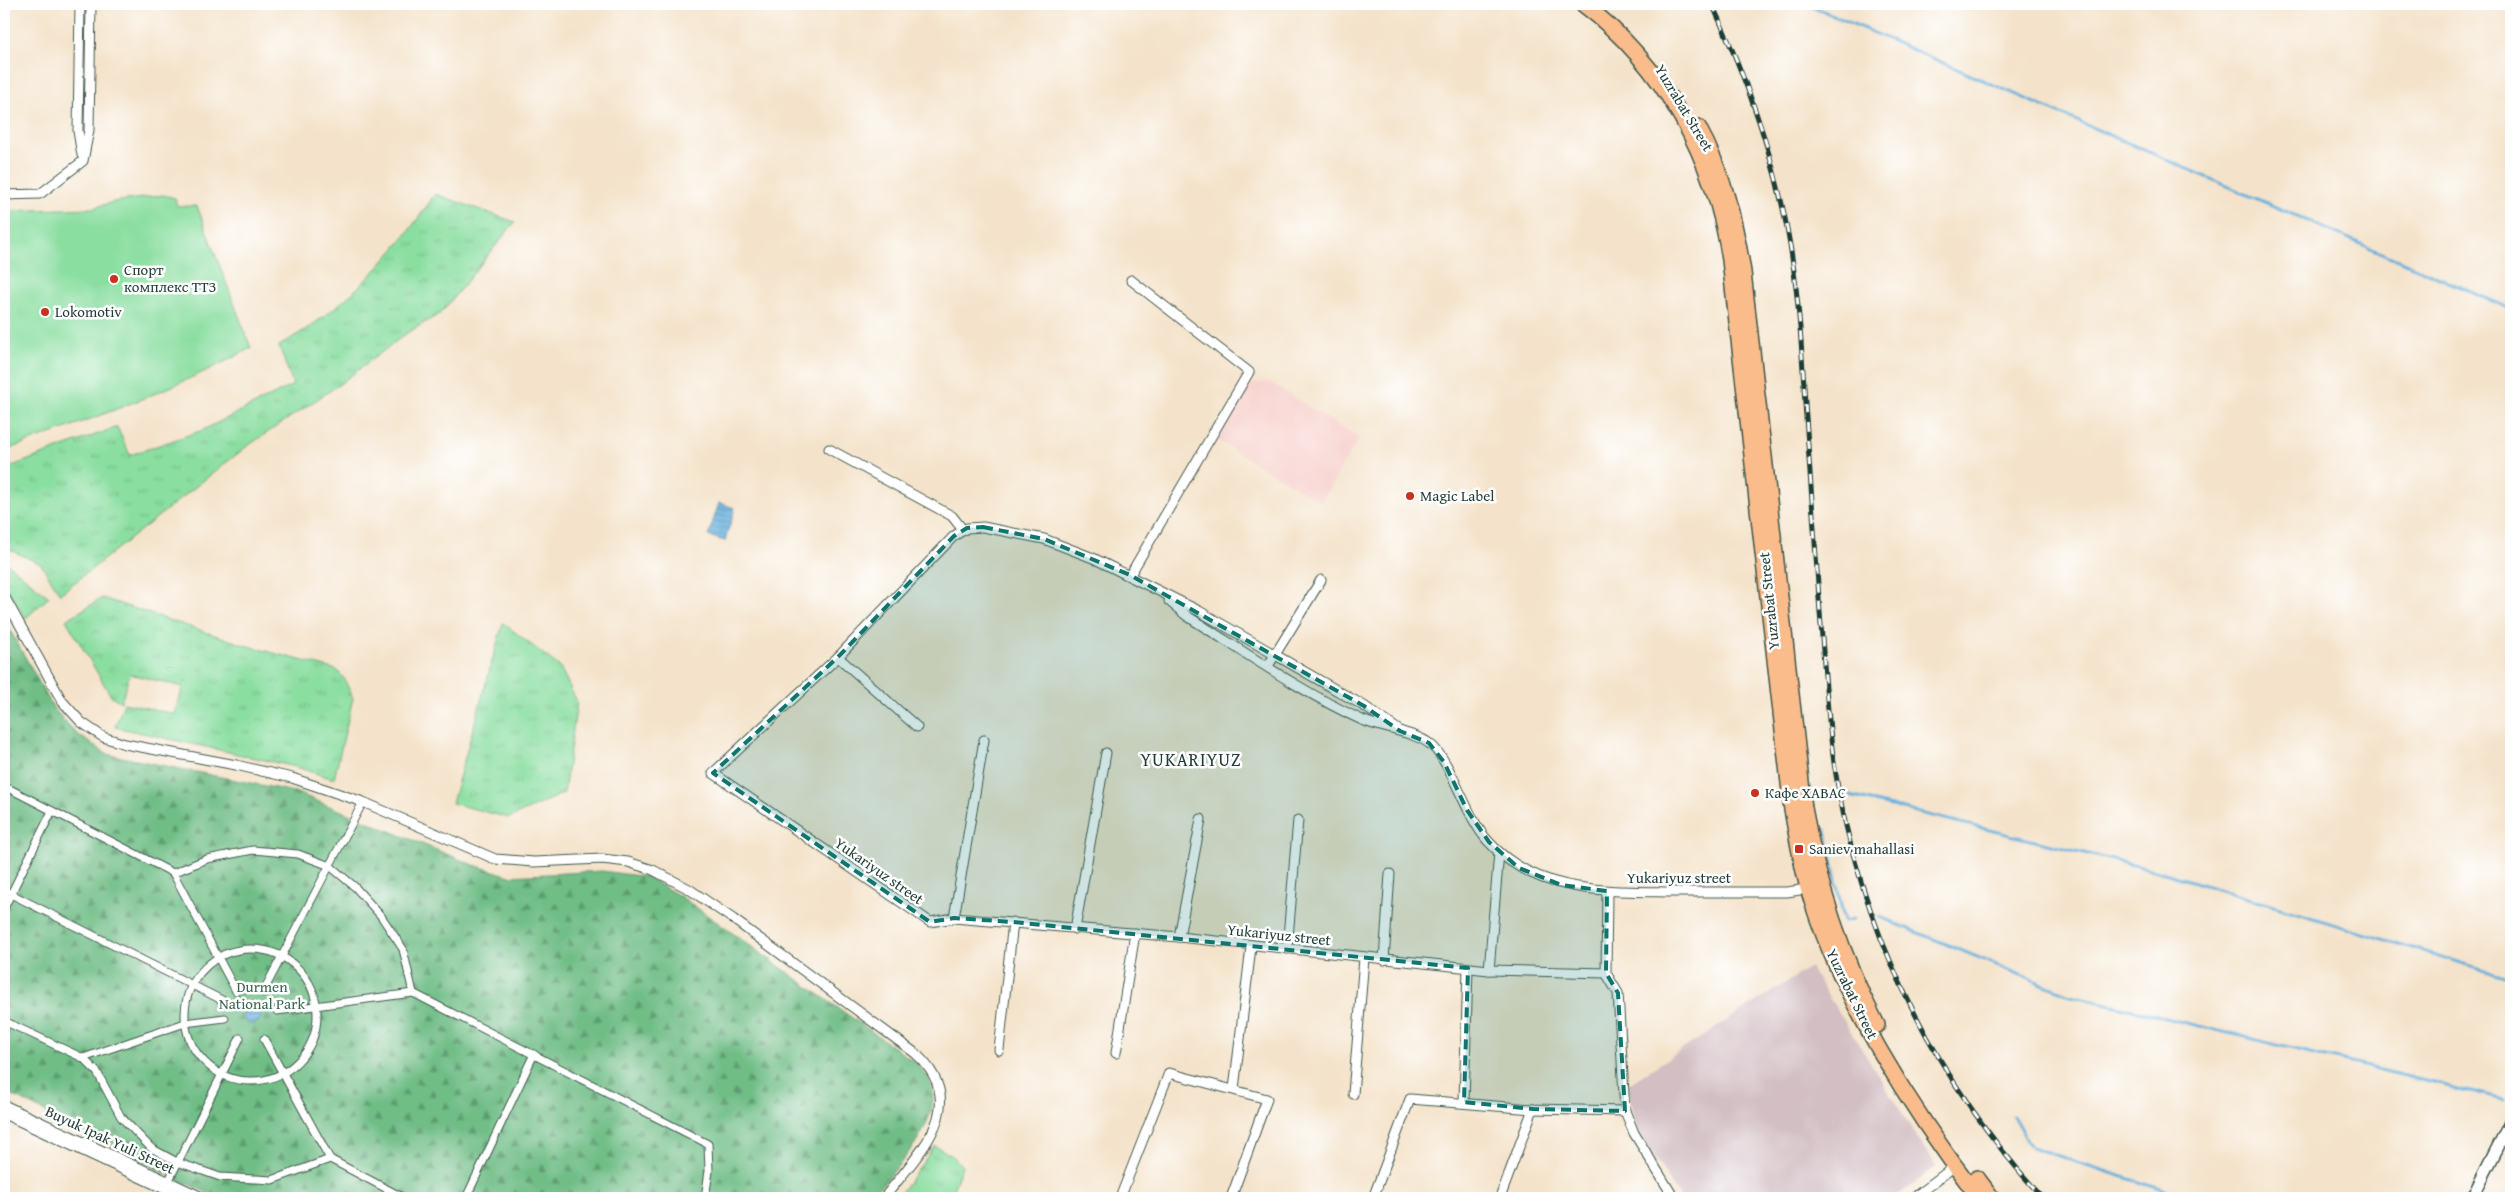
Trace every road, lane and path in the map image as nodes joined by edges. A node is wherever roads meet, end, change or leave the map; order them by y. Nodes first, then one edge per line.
1 (80, 4) edge
2 (91, 4) edge
3 (1583, 4) edge
4 (1600, 4) edge
5 (83, 161) junction
6 (4, 195) edge
7 (1130, 280) dead end
8 (829, 449) dead end
9 (963, 530) junction
10 (1130, 575) junction
11 (1321, 580) dead end
12 (1158, 592) junction
13 (4, 596) edge
14 (1275, 655) junction
15 (838, 657) junction
16 (1268, 666) junction
17 (917, 727) dead end
18 (1400, 731) junction
19 (1790, 739) junction
20 (984, 740) dead end
21 (1106, 753) dead end
22 (4, 786) edge
23 (363, 802) junction
24 (52, 811) junction
25 (1201, 820) dead end
26 (1298, 820) dead end
27 (1500, 852) junction
28 (330, 866) junction
29 (173, 873) junction
30 (1390, 874) dead end
31 (1814, 888) junction
32 (1607, 891) junction
33 (11, 894) junction
34 (4, 908) edge
35 (954, 918) junction
36 (1013, 922) junction
37 (1075, 929) junction
38 (1135, 933) junction
39 (1179, 937) junction
40 (1251, 947) junction
41 (1287, 949) junction
42 (282, 955) junction
43 (219, 956) junction
44 (1364, 958) junction
45 (1384, 960) junction
46 (1468, 968) junction
47 (1489, 970) junction
48 (1606, 973) junction
49 (191, 985) junction
50 (236, 991) dead end
51 (263, 992) dead end
52 (413, 993) junction
53 (228, 1003) dead end
54 (318, 1006) junction
55 (277, 1011) dead end
56 (225, 1018) dead end
57 (4, 1021) edge
58 (185, 1023) junction
59 (240, 1038) dead end
60 (264, 1039) dead end
61 (999, 1050) dead end
62 (1116, 1053) dead end
63 (534, 1054) junction
64 (83, 1058) junction
65 (222, 1074) junction
66 (283, 1074) junction
67 (1234, 1089) junction
68 (1353, 1094) dead end
69 (1464, 1102) junction
70 (4, 1105) edge
71 (1534, 1109) junction
72 (1625, 1111) junction
73 (4, 1114) edge
74 (2511, 1121) edge
75 (330, 1159) junction
76 (177, 1162) junction
77 (1955, 1166) junction
78 (166, 1186) junction
79 (184, 1198) edge
80 (204, 1198) edge
81 (404, 1198) edge
82 (466, 1198) edge
83 (705, 1198) edge
84 (884, 1198) edge
85 (1120, 1198) edge
86 (1231, 1198) edge
87 (1373, 1198) edge
88 (1500, 1198) edge
89 (1674, 1198) edge
90 (1913, 1198) edge
91 (1979, 1198) edge
92 (1992, 1198) edge
93 (2472, 1198) edge

1 - 5 street
2 - 5 street
3 - 19 main road, Yuzrabat Street
4 - 19 main road, Yuzrabat Street
5 - 6 street
7 - 10 street
8 - 9 street
9 - 10 street, Yukariyuz street
9 - 15 street, Yukariyuz street
10 - 12 street, Yukariyuz street
11 - 14 street
12 - 14 street, Yukariyuz street
12 - 16 street, Yukariyuz street
13 - 23 street
14 - 16 street
14 - 18 street, Yukariyuz street
15 - 17 street
15 - 35 street, Yukariyuz street
16 - 18 street, Yukariyuz street
18 - 27 street, Yukariyuz street
19 - 31 main road, Yuzrabat Street
20 - 35 street
21 - 37 street
22 - 24 street
23 - 28 street
23 - 84 street
24 - 29 street
24 - 33 street
25 - 39 street
26 - 41 street
27 - 32 street, Yukariyuz street
27 - 47 street
28 - 29 street
28 - 42 street
28 - 52 street
29 - 43 street
30 - 45 street
31 - 32 street, Yukariyuz street
31 - 77 main road, Yuzrabat Street
31 - 92 main road, Yuzrabat Street
32 - 48 street
33 - 34 street
33 - 49 street
35 - 36 street, Yukariyuz street
36 - 37 street, Yukariyuz street
36 - 61 street
37 - 38 street, Yukariyuz street
38 - 39 street, Yukariyuz street
38 - 62 street
39 - 40 street, Yukariyuz street
40 - 41 street, Yukariyuz street
40 - 67 street
41 - 44 street, Yukariyuz street
42 - 43 street
42 - 51 street
42 - 54 street
43 - 49 street
43 - 50 street
44 - 45 street, Yukariyuz street
44 - 68 street
45 - 46 street, Yukariyuz street
46 - 47 street, Yukariyuz street
46 - 69 street
47 - 48 street, Yukariyuz street
48 - 72 street
49 - 53 street
49 - 58 street
52 - 54 street
52 - 63 street
54 - 55 street
54 - 66 street
56 - 58 street
57 - 64 street
58 - 64 street
58 - 65 street
59 - 65 street
60 - 66 street
63 - 82 street
63 - 83 street
64 - 76 street
65 - 66 street
65 - 76 street
66 - 75 street
67 - 85 street
67 - 86 street
69 - 71 street
69 - 87 street
70 - 78 street, Buyuk Ipak Yuli Street
71 - 72 street
71 - 88 street
72 - 89 street
73 - 78 street, Buyuk Ipak Yuli Street
74 - 93 street
75 - 76 street
75 - 81 street
76 - 78 street
77 - 90 street
77 - 91 main road, Yuzrabat Street
78 - 79 street, Buyuk Ipak Yuli Street
78 - 80 street, Buyuk Ipak Yuli Street

